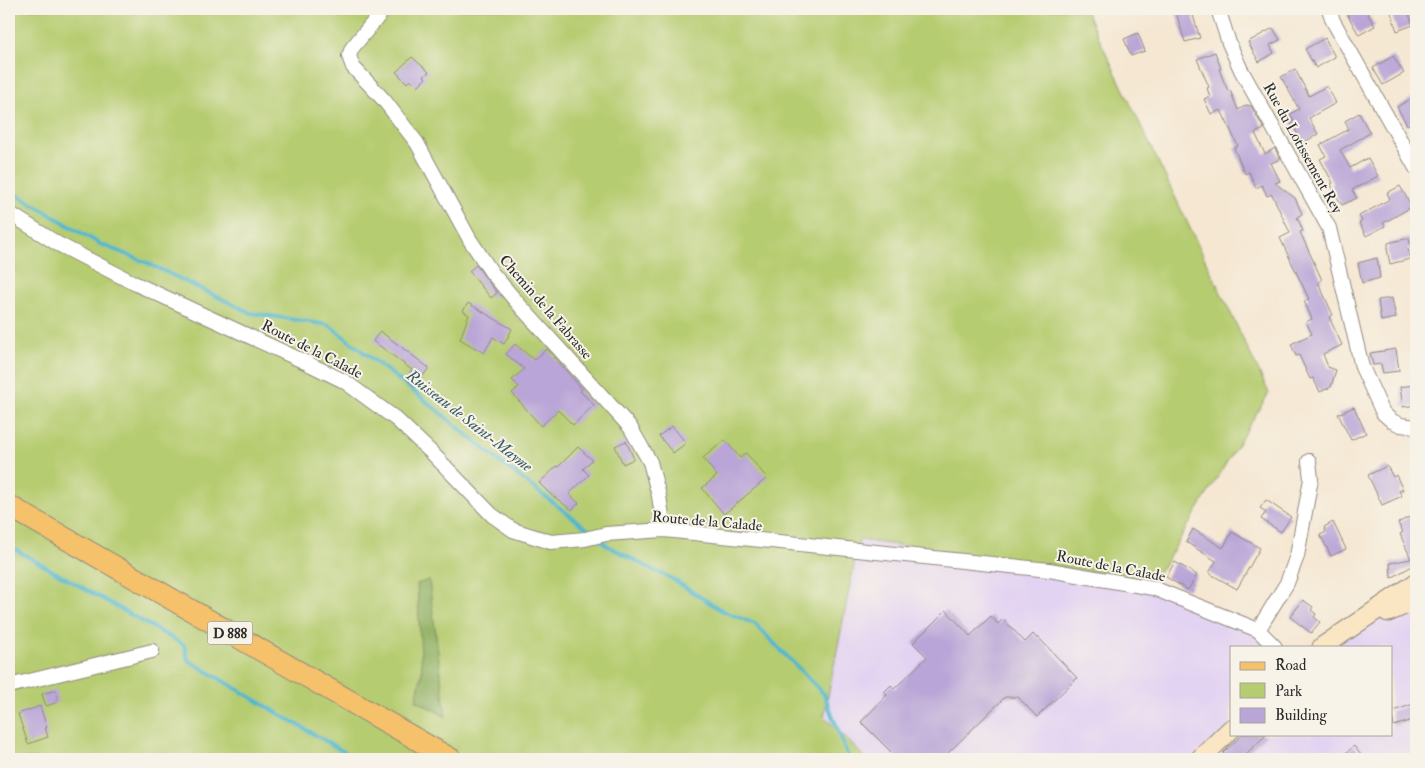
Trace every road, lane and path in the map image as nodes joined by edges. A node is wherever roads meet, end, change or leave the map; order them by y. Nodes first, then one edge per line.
1 (1218, 9) edge
2 (1329, 9) edge
3 (381, 13) dead end
4 (1416, 168) edge
5 (9, 213) edge
6 (1416, 427) edge
7 (1309, 461) dead end
8 (9, 506) edge
9 (664, 530) junction
10 (1416, 583) edge
11 (1416, 600) edge
12 (1347, 629) junction
13 (1258, 630) junction
14 (1274, 646) edge
15 (1323, 646) edge
16 (152, 651) dead end
17 (9, 686) edge
18 (1230, 730) edge
19 (451, 759) edge
20 (1200, 759) edge

1 - 6 street, Rue du Lotissement Rey
2 - 4 street
3 - 9 street, Chemin de la Fabrasse
5 - 9 street, Route de la Calade
7 - 13 street
8 - 19 main road, D 888
9 - 13 street, Route de la Calade
10 - 12 main road
11 - 12 main road
12 - 15 main road
13 - 14 street, Route de la Calade
16 - 17 street
18 - 20 main road

